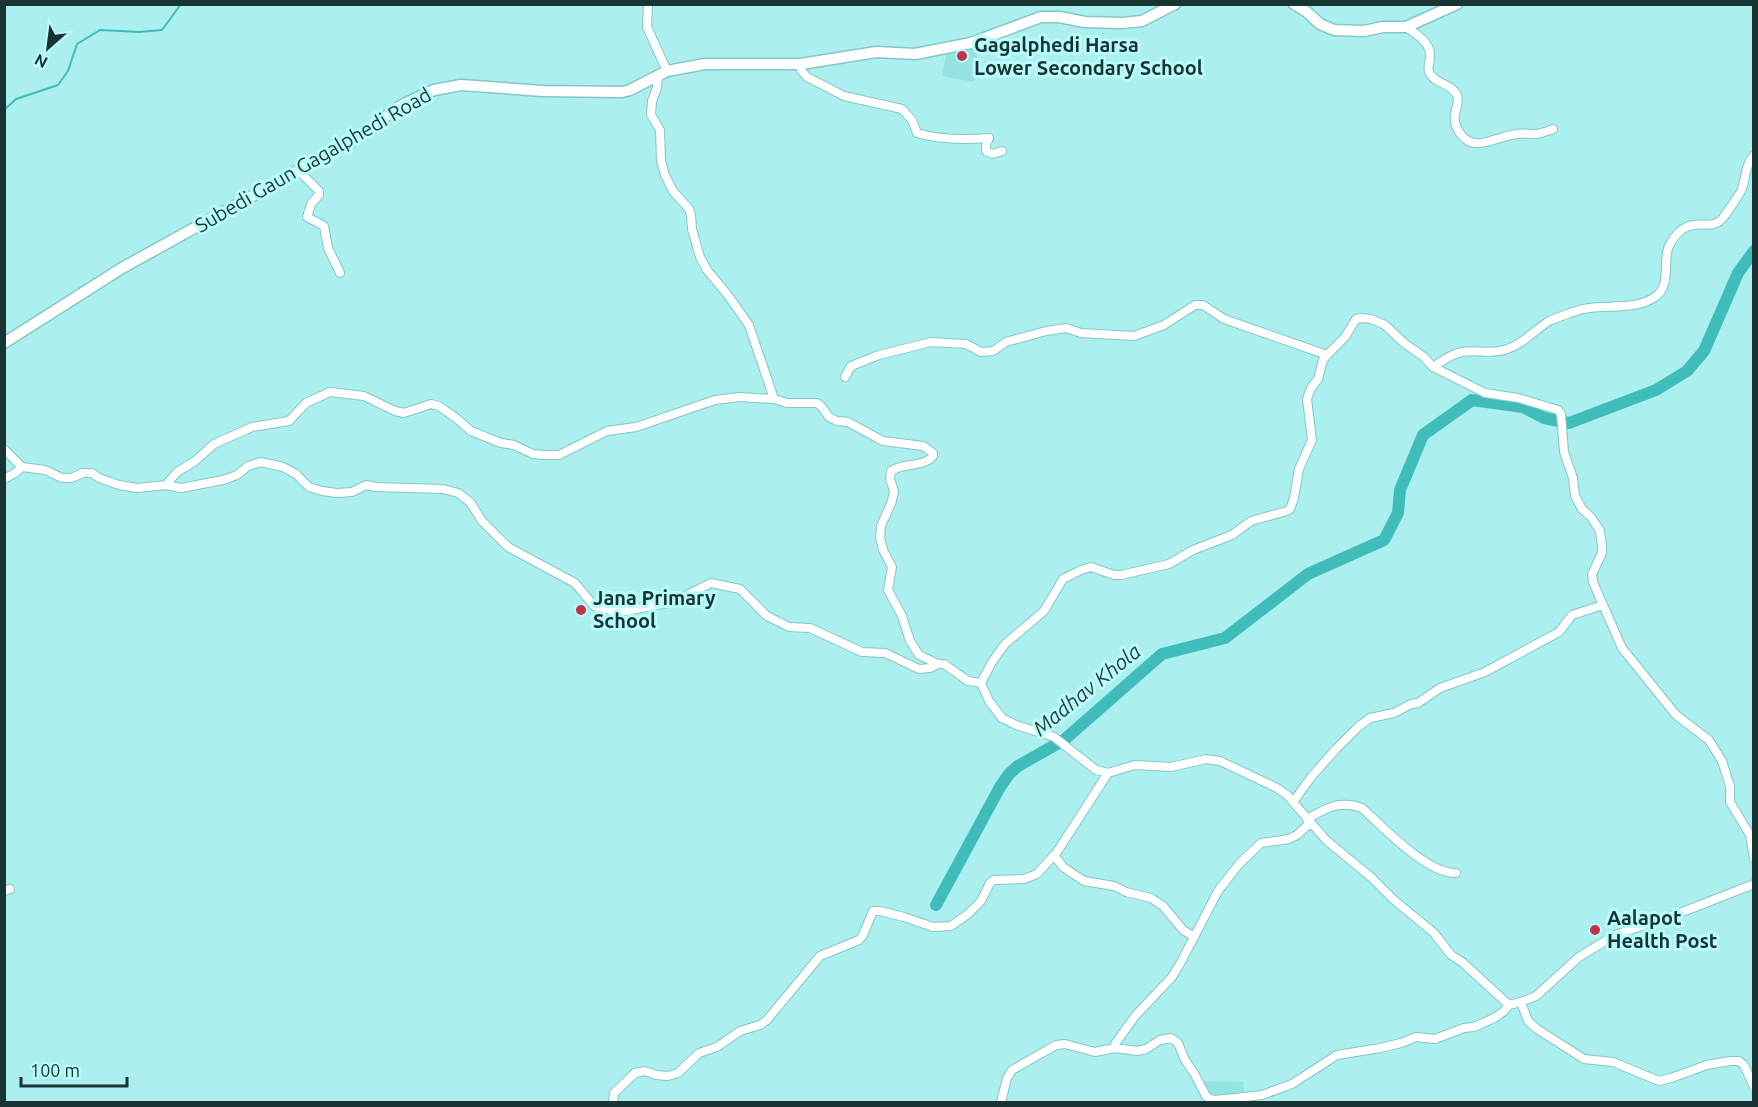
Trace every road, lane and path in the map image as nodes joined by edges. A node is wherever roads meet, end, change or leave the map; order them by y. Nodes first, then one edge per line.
1 (648, 4) edge
2 (1175, 4) edge
3 (1294, 4) edge
4 (1457, 4) edge
5 (1406, 27) junction
6 (801, 64) junction
7 (662, 74) junction
8 (1553, 129) dead end
9 (1002, 151) dead end
10 (1754, 154) edge
11 (300, 169) junction
12 (340, 273) dead end
13 (4, 343) edge
14 (1327, 355) junction
15 (1434, 367) junction
16 (845, 376) dead end
17 (774, 399) junction
18 (4, 449) edge
19 (22, 466) junction
20 (4, 478) edge
21 (166, 485) junction
22 (1603, 605) junction
23 (938, 664) junction
24 (981, 683) junction
25 (1108, 773) junction
26 (1293, 802) junction
27 (1308, 821) junction
28 (1054, 855) junction
29 (1754, 858) edge
30 (1456, 873) dead end
31 (1754, 884) edge
32 (1194, 938) junction
33 (1521, 1002) junction
34 (1509, 1005) junction
35 (1115, 1048) junction
36 (1754, 1087) edge
37 (613, 1102) edge
38 (1001, 1102) edge

1 - 7 street
2 - 6 street, Subedi Gaun Gagalphedi Road
3 - 5 street
4 - 5 street
5 - 8 street
6 - 7 street, Subedi Gaun Gagalphedi Road
6 - 9 street
7 - 11 street, Subedi Gaun Gagalphedi Road
7 - 17 street
10 - 15 street
11 - 12 street
11 - 13 street, Subedi Gaun Gagalphedi Road
14 - 15 street
14 - 16 street
14 - 24 street
15 - 22 street
17 - 21 street
17 - 23 street
18 - 19 street
19 - 20 street
19 - 21 street
21 - 23 street
22 - 26 street
22 - 29 street
23 - 24 street
24 - 25 street
25 - 26 street
25 - 28 street
26 - 27 street
27 - 30 street
27 - 32 street
27 - 34 street
28 - 32 street
28 - 37 street
31 - 33 street
32 - 35 street
33 - 34 street
33 - 36 street
34 - 35 street
35 - 38 street

